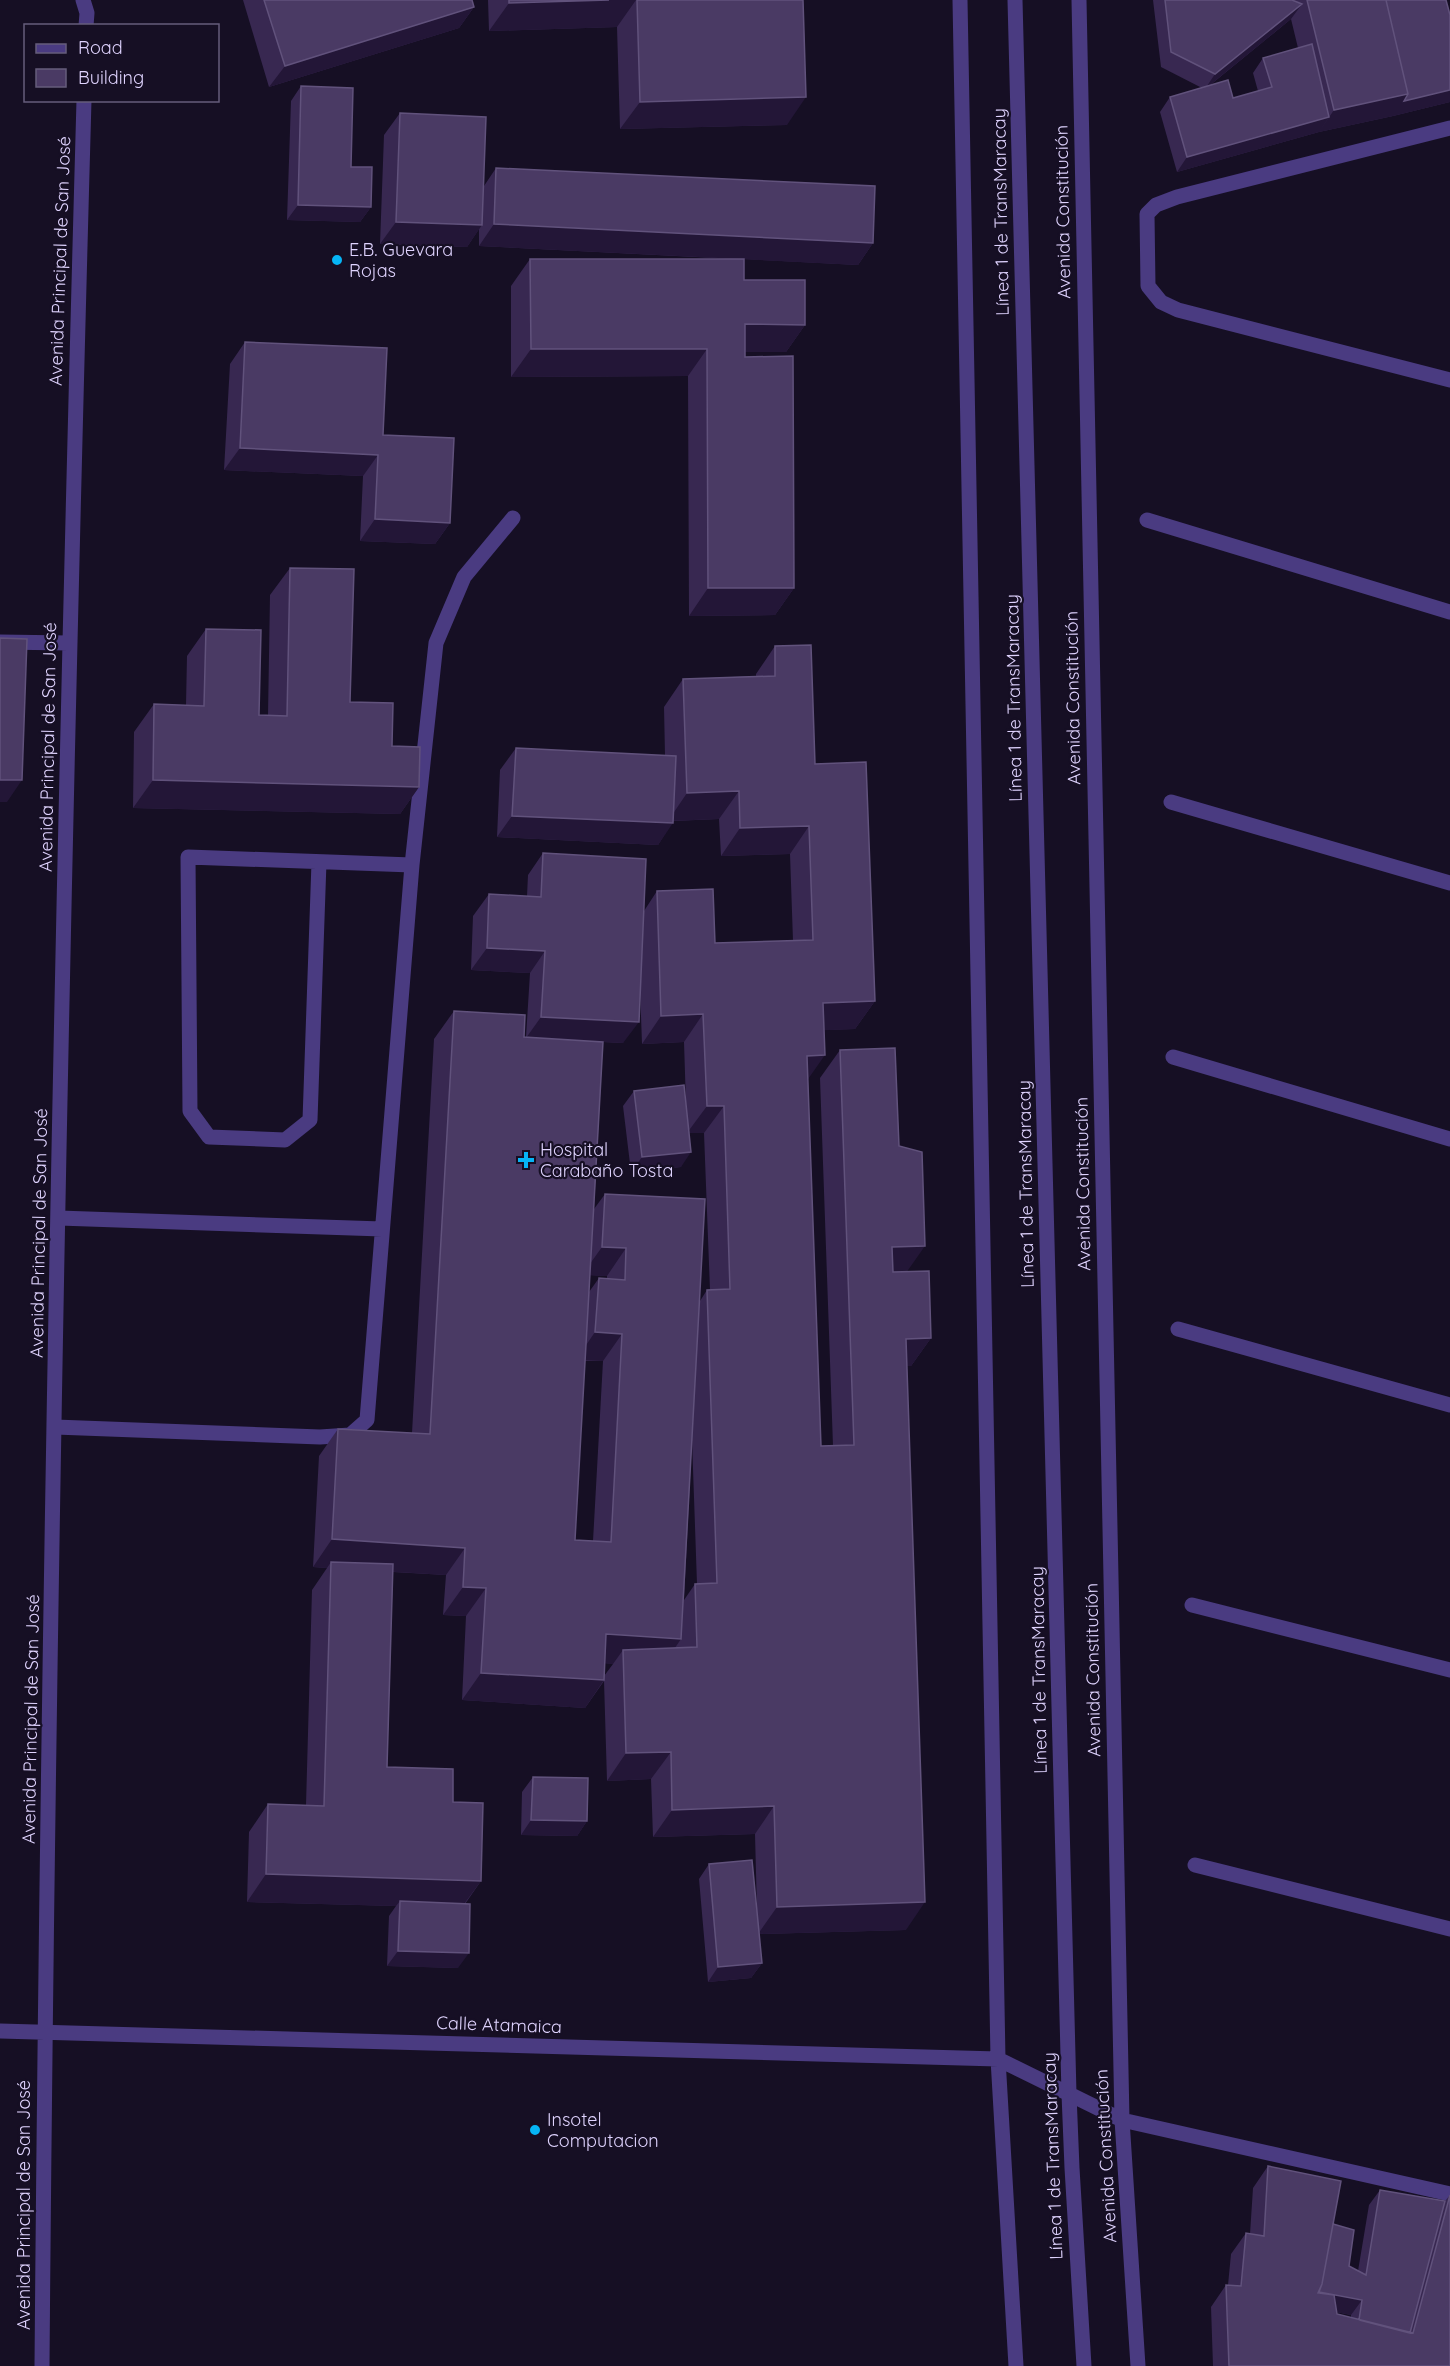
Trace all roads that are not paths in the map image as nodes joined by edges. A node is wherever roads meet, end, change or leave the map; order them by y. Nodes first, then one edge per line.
1 (83, 0) edge
2 (960, 0) edge
3 (1015, 0) edge
4 (1079, 0) edge
5 (86, 24) edge
6 (84, 102) edge
7 (1450, 128) edge
8 (1450, 381) edge
9 (513, 518) dead end
10 (1147, 520) dead end
11 (1450, 612) edge
12 (0, 642) edge
13 (69, 643) junction
14 (1170, 802) dead end
15 (319, 862) junction
16 (412, 865) junction
17 (1450, 883) edge
18 (1173, 1057) dead end
19 (1450, 1139) edge
20 (59, 1218) junction
21 (382, 1229) junction
22 (1178, 1329) dead end
23 (1450, 1405) edge
24 (55, 1427) junction
25 (1192, 1605) dead end
26 (1450, 1670) edge
27 (1195, 1865) dead end
28 (1450, 1929) edge
29 (0, 2031) edge
30 (45, 2032) junction
31 (998, 2059) junction
32 (1069, 2094) junction
33 (1122, 2120) junction
34 (1450, 2194) edge
35 (42, 2366) edge
36 (1016, 2366) edge
37 (1084, 2366) edge
38 (1138, 2366) edge

1 - 5 street
2 - 31 street
3 - 32 street, Línea 1 de TransMaracay
4 - 33 street, Avenida Constitución
6 - 13 street, Avenida Principal de San José
7 - 8 street
9 - 16 street
10 - 11 street
12 - 13 street
13 - 20 street, Avenida Principal de San José
14 - 17 street
15 - 15 street
15 - 16 street
16 - 21 street
18 - 19 street
20 - 21 street
20 - 24 street, Avenida Principal de San José
21 - 24 street
22 - 23 street
24 - 30 street, Avenida Principal de San José
25 - 26 street
27 - 28 street
29 - 30 street, Calle Atamaica
30 - 31 street, Calle Atamaica
30 - 35 street, Avenida Principal de San José
31 - 32 street
31 - 36 street
32 - 33 street
32 - 37 street, Línea 1 de TransMaracay
33 - 34 street
33 - 38 street, Avenida Constitución

